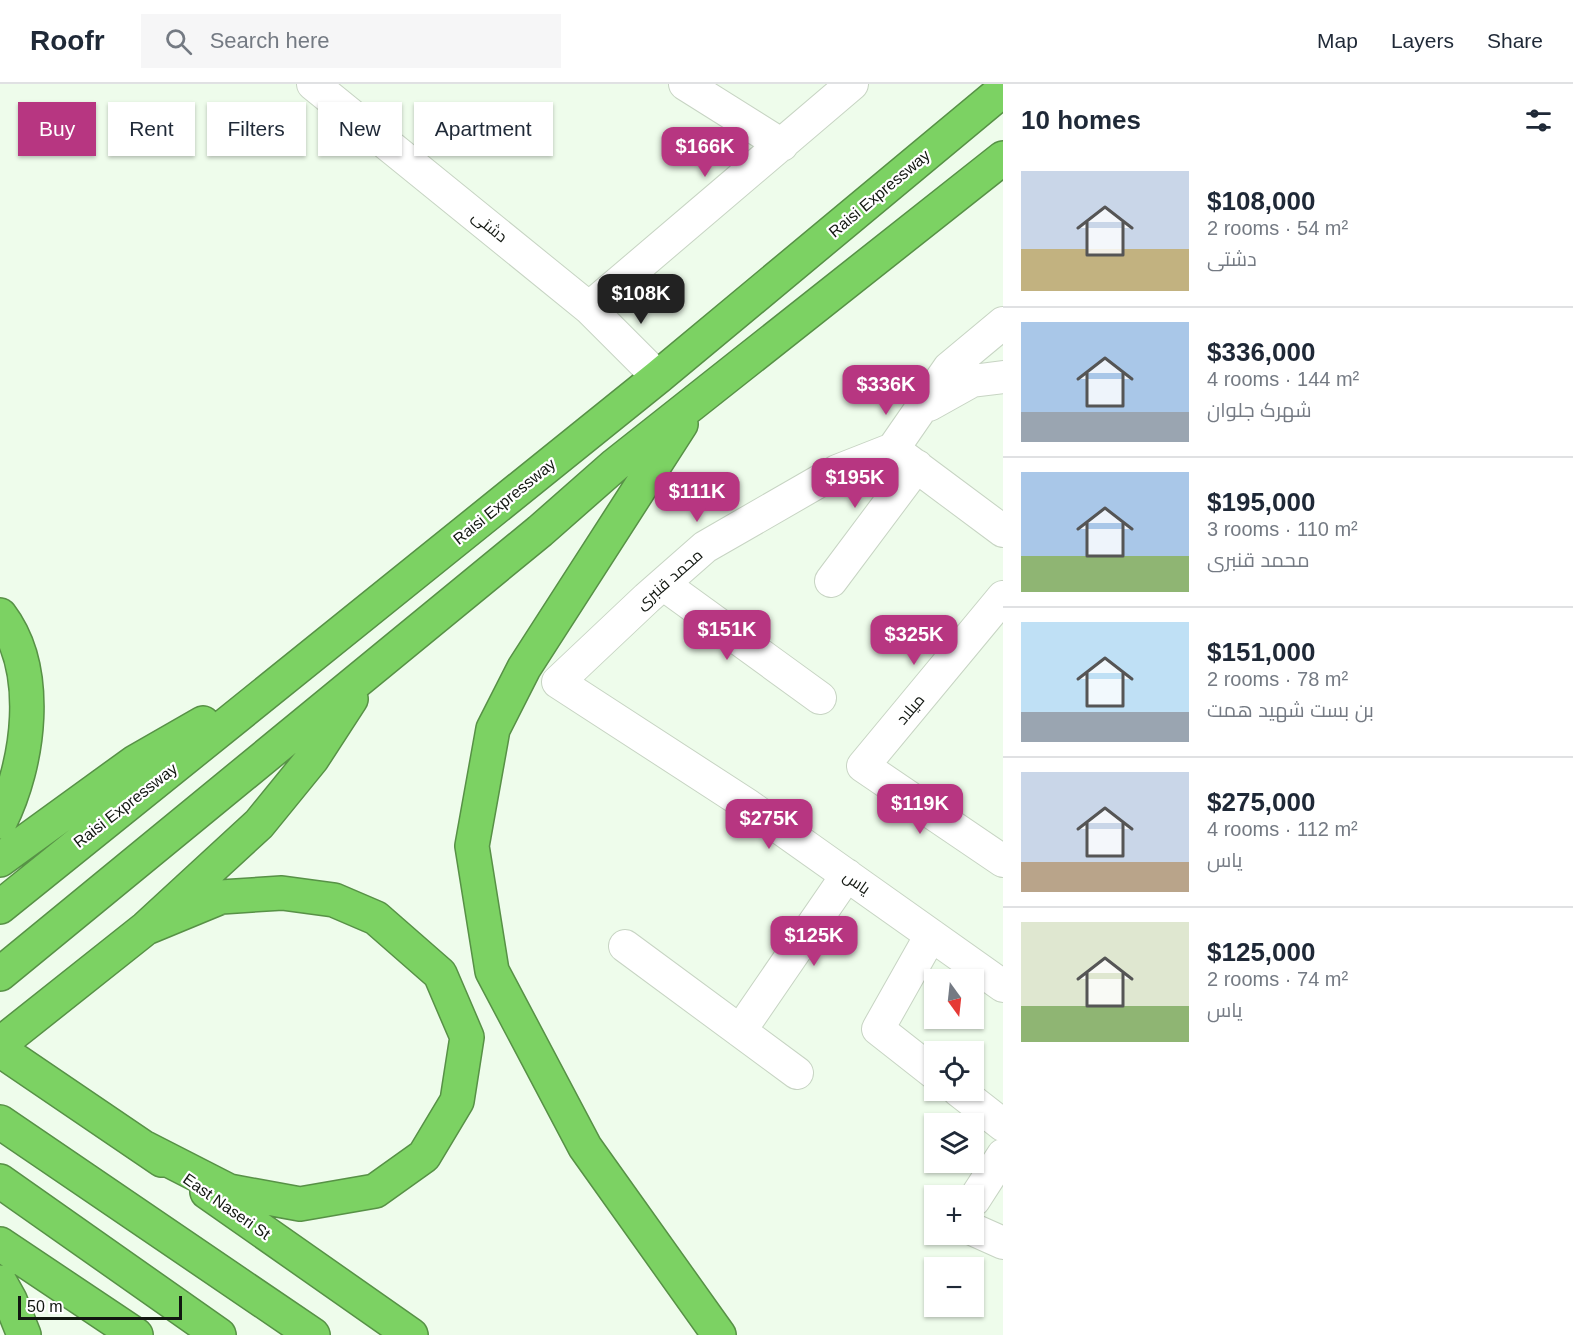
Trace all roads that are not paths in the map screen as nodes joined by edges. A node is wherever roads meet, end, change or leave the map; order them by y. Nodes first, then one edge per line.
1 (313, 84) edge
2 (685, 84) edge
3 (846, 86) edge
4 (1003, 90) edge
5 (782, 145) junction
6 (1003, 158) edge
7 (590, 308) junction
8 (1003, 323) edge
9 (658, 377) junction
10 (1003, 377) edge
11 (694, 403) junction
12 (920, 410) junction
13 (905, 458) junction
14 (1003, 531) edge
15 (831, 581) dead end
16 (663, 584) junction
17 (1003, 597) edge
18 (0, 615) edge
19 (370, 670) junction
20 (285, 676) junction
21 (558, 682) joint
22 (820, 698) dead end
23 (0, 822) edge
24 (0, 860) edge
25 (1003, 861) edge
26 (847, 875) junction
27 (0, 907) edge
28 (146, 928) junction
29 (931, 935) junction
30 (625, 946) dead end
31 (0, 974) edge
32 (1003, 986) edge
33 (740, 1031) junction
34 (0, 1044) edge
35 (0, 1050) edge
36 (924, 1064) edge
37 (797, 1073) dead end
38 (972, 1101) edge
39 (0, 1122) edge
40 (1003, 1125) edge
41 (145, 1148) junction
42 (1003, 1155) edge
43 (0, 1182) edge
44 (984, 1185) edge
45 (984, 1234) edge
46 (1003, 1243) edge
47 (0, 1244) edge
48 (0, 1282) edge
49 (24, 1335) edge
50 (136, 1335) edge
51 (219, 1335) edge
52 (313, 1335) edge
53 (411, 1335) edge
54 (719, 1335) edge

1 - 7 street, دشتی
2 - 5 street
3 - 5 street
4 - 9 highway, Raisi Expressway
5 - 7 street
6 - 11 highway
7 - 9 street, دشتی
8 - 12 street
9 - 20 highway, Raisi Expressway
10 - 12 street
11 - 19 highway
11 - 54 highway
12 - 13 street
13 - 14 street
13 - 15 street
13 - 16 street, محمد قنبری
16 - 21 street, محمد قنبری
16 - 22 street
17 - 25 street, میلاد
18 - 23 highway
19 - 28 highway
19 - 31 highway
20 - 24 highway
20 - 27 highway, Raisi Expressway
21 - 26 street, یاس
26 - 29 street, یاس
26 - 33 street
28 - 34 highway
28 - 41 highway
29 - 32 street, یاس
29 - 36 street
30 - 33 street
33 - 37 street
35 - 41 highway, East Naseri St
38 - 40 street
39 - 52 highway
41 - 53 highway, East Naseri St
42 - 44 street
43 - 51 highway
45 - 46 street
47 - 50 highway
48 - 49 highway

